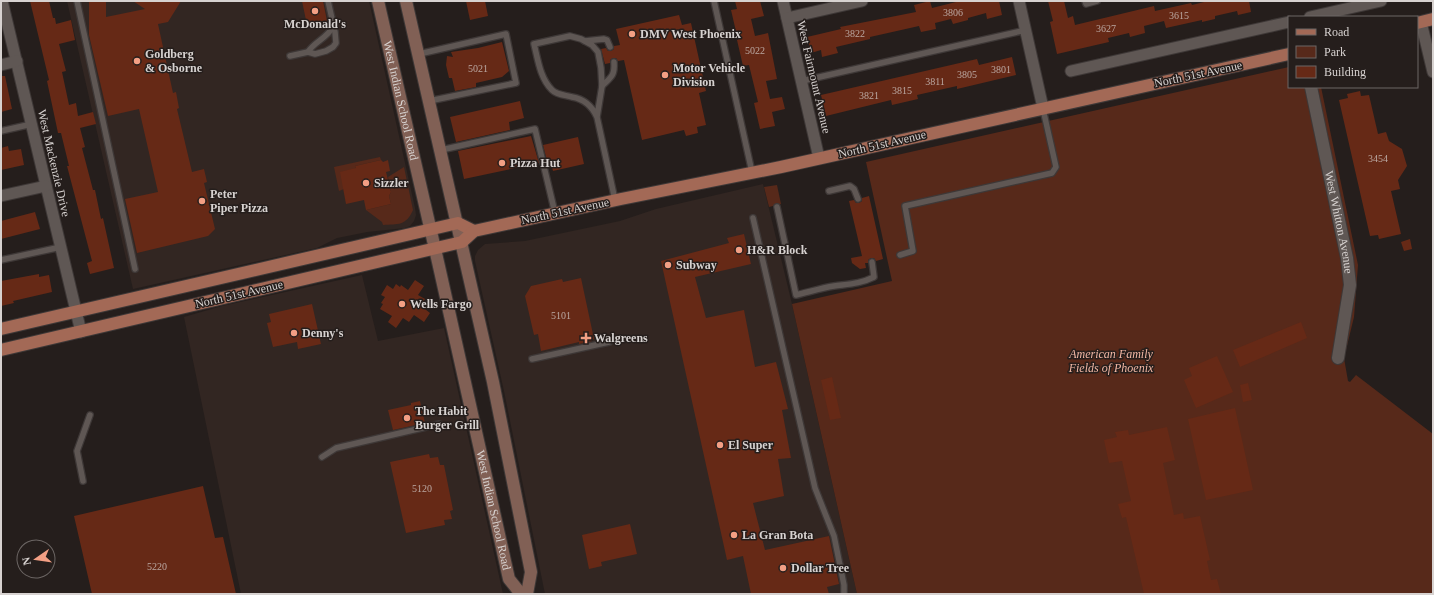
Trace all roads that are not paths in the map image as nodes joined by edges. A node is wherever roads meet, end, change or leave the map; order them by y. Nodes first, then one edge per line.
1 (2, 1) edge
2 (77, 1) edge
3 (328, 1) edge
4 (378, 1) edge
5 (406, 1) edge
6 (714, 1) edge
7 (783, 1) edge
8 (862, 1) edge
9 (1019, 1) edge
10 (1085, 1) edge
11 (1098, 1) edge
12 (1381, 1) edge
13 (1314, 16) edge
14 (787, 18) junction
15 (1424, 21) edge
16 (1288, 22) edge
17 (333, 27) junction
18 (1026, 30) junction
19 (585, 41) junction
20 (610, 47) dead end
21 (308, 52) junction
22 (419, 54) junction
23 (1288, 54) edge
24 (290, 56) dead end
25 (16, 62) junction
26 (614, 62) dead end
27 (1, 65) edge
28 (1071, 70) dead end
29 (1433, 72) edge
30 (802, 81) junction
31 (602, 86) junction
32 (1311, 88) edge
33 (429, 101) junction
34 (1043, 108) junction
35 (598, 117) junction
36 (32, 124) junction
37 (1, 131) edge
38 (441, 150) junction
39 (820, 158) junction
40 (752, 172) junction
41 (46, 186) junction
42 (829, 191) dead end
43 (1, 196) edge
44 (858, 199) dead end
45 (615, 200) junction
46 (776, 207) dead end
47 (555, 213) junction
48 (753, 218) dead end
49 (458, 223) junction
50 (430, 230) junction
51 (474, 231) junction
52 (462, 242) junction
53 (61, 247) junction
54 (435, 248) junction
55 (900, 255) dead end
56 (1, 260) edge
57 (872, 262) dead end
58 (135, 269) dead end
59 (76, 311) junction
60 (1, 329) edge
61 (81, 332) junction
62 (609, 342) dead end
63 (1, 350) edge
64 (1338, 358) dead end
65 (532, 359) dead end
66 (90, 415) dead end
67 (439, 424) dead end
68 (322, 457) dead end
69 (83, 482) dead end
70 (521, 594) edge
71 (527, 594) edge
72 (844, 594) edge

1 - 25 street, West Mackenzie Drive
2 - 58 lane
3 - 17 lane
4 - 50 main road, West Indian School Road
5 - 22 main road, West Indian School Road
6 - 40 lane
7 - 14 street, West Fairmount Avenue
8 - 14 street
9 - 18 street
10 - 11 lane
12 - 13 street
14 - 30 street, West Fairmount Avenue
15 - 29 street
16 - 28 street
17 - 21 lane
17 - 21 lane
18 - 30 lane
18 - 34 street
19 - 20 lane
19 - 31 lane
19 - 35 lane
21 - 24 lane
22 - 33 main road, West Indian School Road
22 - 33 lane
23 - 34 main road, North 51st Avenue
25 - 27 street
25 - 36 street, West Mackenzie Drive
26 - 31 lane
30 - 39 street, West Fairmount Avenue
31 - 35 lane
32 - 64 street, West Whitton Avenue
33 - 38 main road, West Indian School Road
34 - 39 main road, North 51st Avenue
34 - 55 lane
35 - 45 lane
36 - 37 lane
36 - 41 street, West Mackenzie Drive
38 - 47 lane
38 - 49 main road, West Indian School Road
39 - 40 main road, North 51st Avenue
40 - 45 main road, North 51st Avenue
41 - 43 street
41 - 53 street, West Mackenzie Drive
42 - 44 lane
45 - 47 main road, North 51st Avenue
46 - 57 lane
47 - 51 main road, North 51st Avenue
48 - 72 lane
49 - 50 main road, North 51st Avenue
49 - 51 main road
49 - 52 main road, West Indian School Road
50 - 54 main road, West Indian School Road
50 - 59 main road, North 51st Avenue
51 - 52 main road, North 51st Avenue
52 - 54 main road, North 51st Avenue
52 - 71 main road, West Indian School Road
53 - 56 lane
53 - 59 street, West Mackenzie Drive
54 - 61 main road, North 51st Avenue
54 - 70 main road, West Indian School Road
59 - 60 main road, North 51st Avenue
59 - 61 street, West Mackenzie Drive
61 - 63 main road, North 51st Avenue
62 - 65 lane
66 - 69 lane
67 - 68 lane

